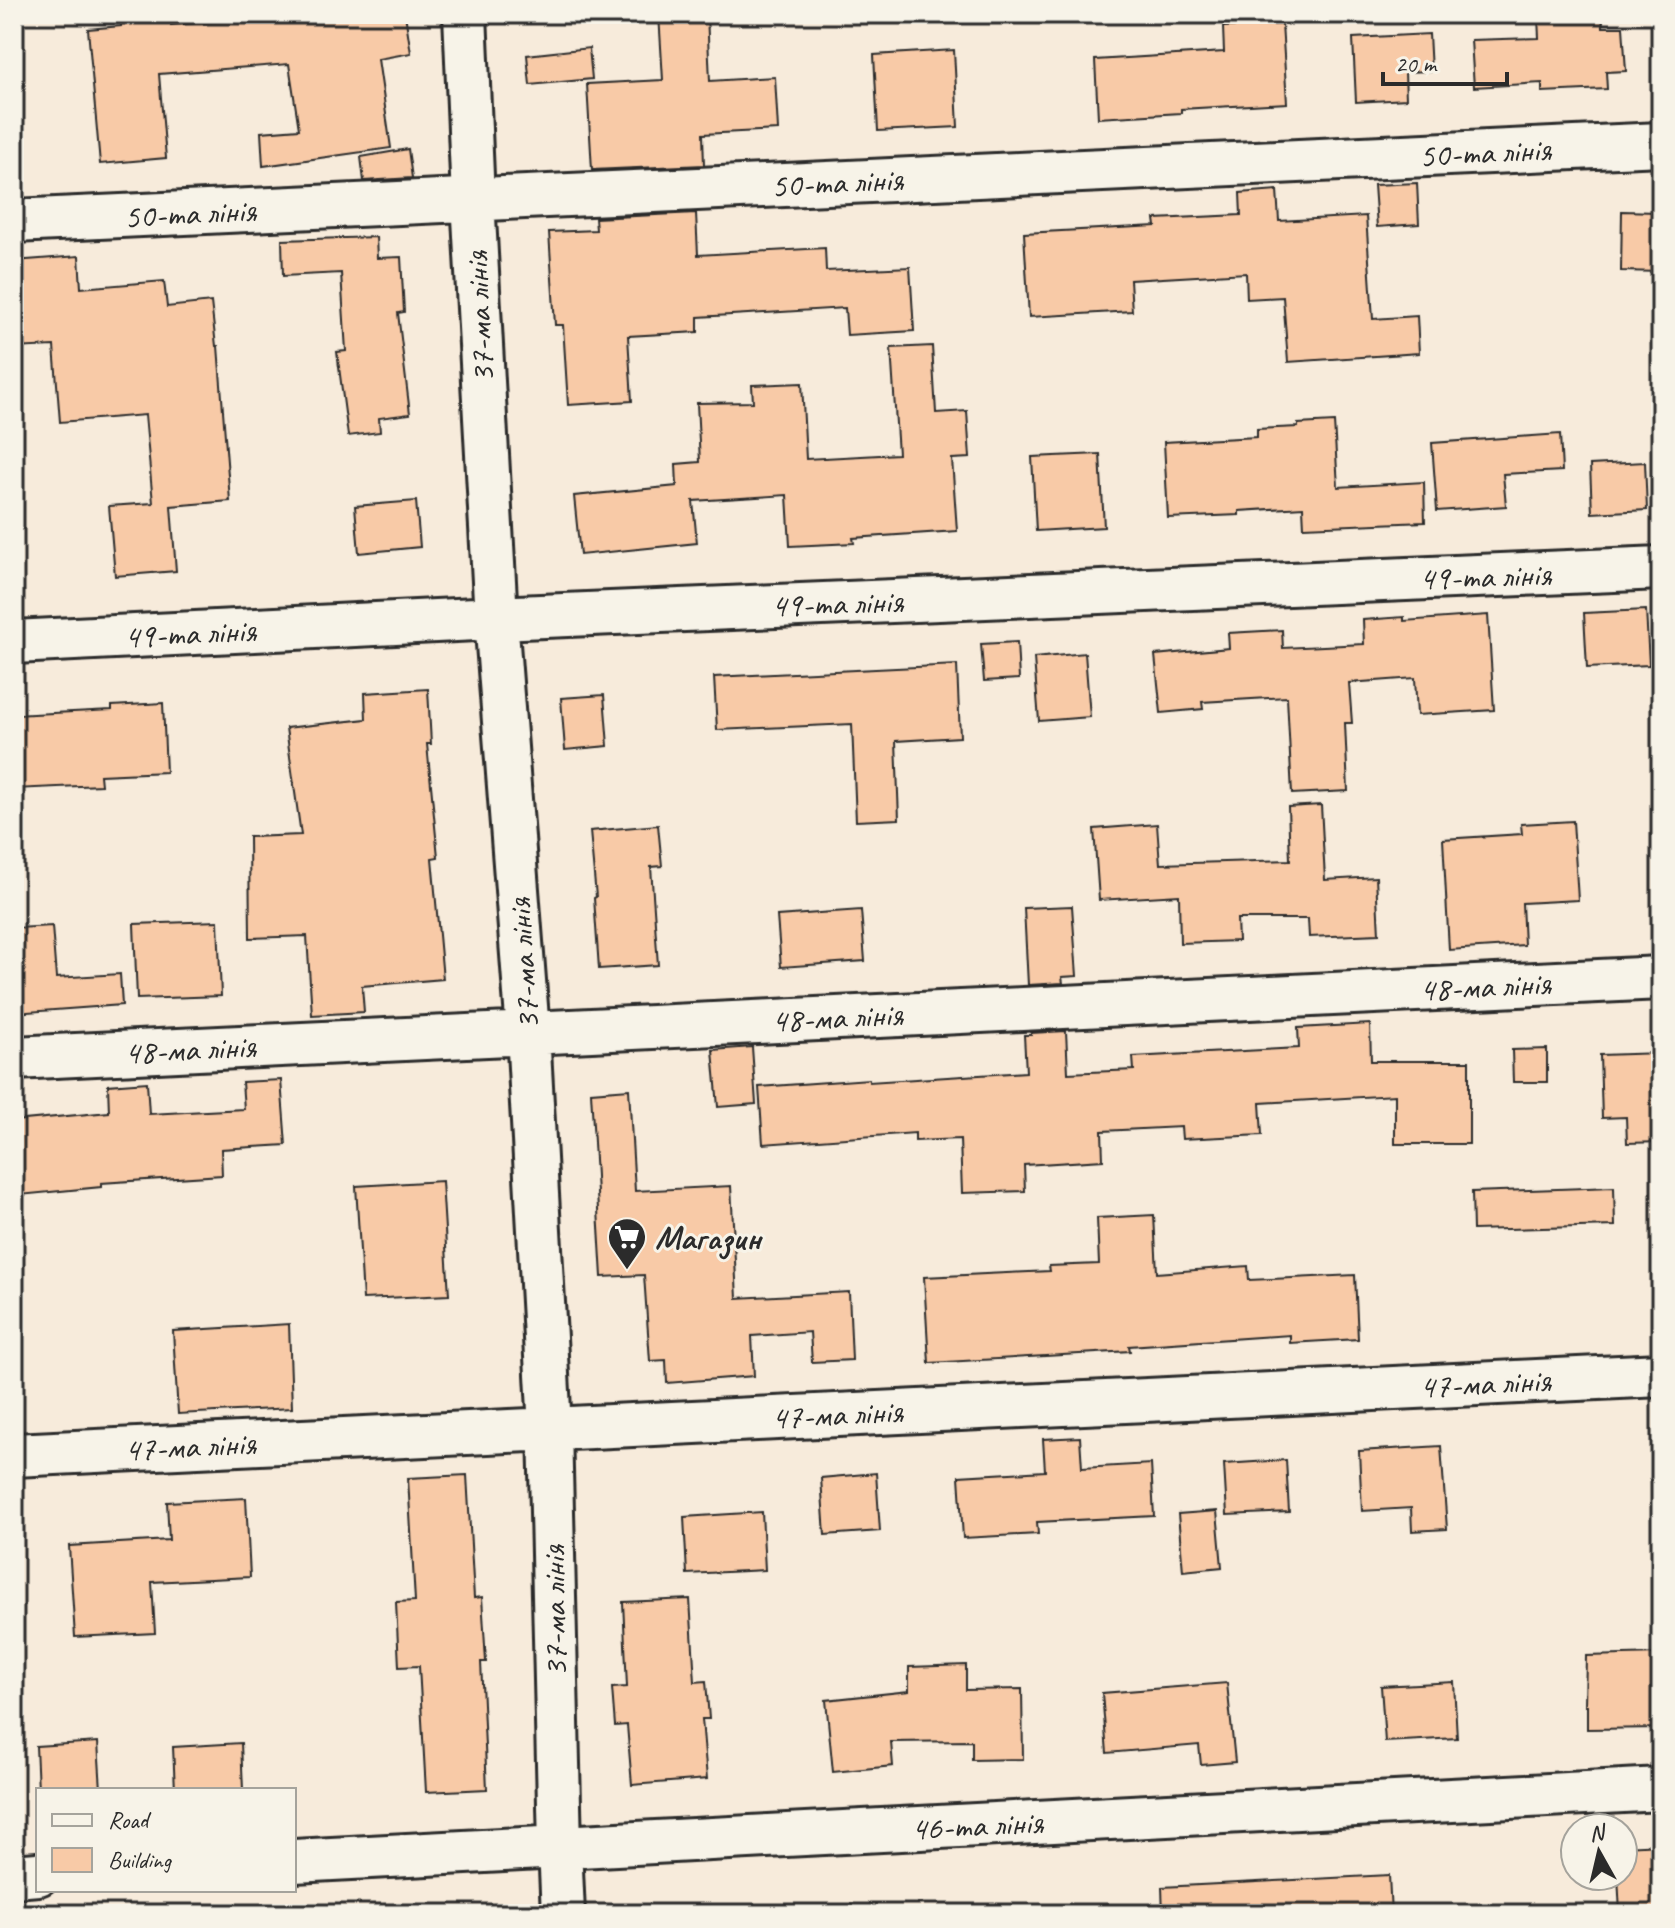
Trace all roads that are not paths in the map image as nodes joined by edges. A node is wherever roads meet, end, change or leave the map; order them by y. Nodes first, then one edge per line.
1 (465, 14) edge
2 (1661, 144) edge
3 (473, 199) junction
4 (14, 221) edge
5 (1661, 568) edge
6 (496, 618) junction
7 (14, 642) edge
8 (1661, 978) edge
9 (528, 1032) junction
10 (14, 1058) edge
11 (1661, 1375) edge
12 (550, 1428) junction
13 (14, 1455) edge
14 (1661, 1789) edge
15 (560, 1847) junction
16 (296, 1861) edge
17 (36, 1874) edge
18 (14, 1876) edge
19 (563, 1914) edge

1 - 3 street, 37-ма лінія
2 - 3 street, 50-та лінія
3 - 4 street, 50-та лінія
3 - 6 street, 37-ма лінія
5 - 6 street, 49-та лінія
6 - 7 street, 49-та лінія
6 - 9 street, 37-ма лінія
8 - 9 street, 48-ма лінія
9 - 10 street, 48-ма лінія
9 - 12 street, 37-ма лінія
11 - 12 street, 47-ма лінія
12 - 13 street, 47-ма лінія
12 - 15 street, 37-ма лінія
14 - 15 street, 46-та лінія
15 - 16 street, 46-та лінія
15 - 19 street, 37-ма лінія
17 - 18 street

